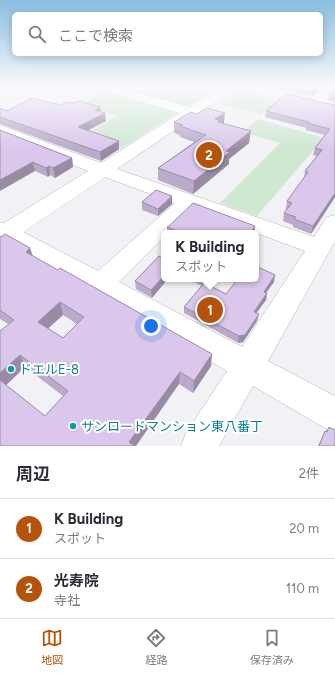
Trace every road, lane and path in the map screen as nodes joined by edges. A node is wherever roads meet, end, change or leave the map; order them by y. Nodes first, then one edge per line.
1 (174, 107) edge
2 (200, 107) edge
3 (192, 112) junction
4 (0, 130) edge
5 (103, 170) junction
6 (189, 201) junction
7 (335, 222) edge
8 (2, 233) edge
9 (319, 247) junction
10 (101, 284) junction
11 (248, 366) junction
12 (335, 415) edge
13 (199, 446) edge

1 - 3 street
2 - 3 street
3 - 5 street
4 - 5 street
5 - 6 street
5 - 8 street
6 - 9 street
6 - 10 street
7 - 9 street
8 - 10 street
9 - 11 street
10 - 11 street
11 - 12 street
11 - 13 street

